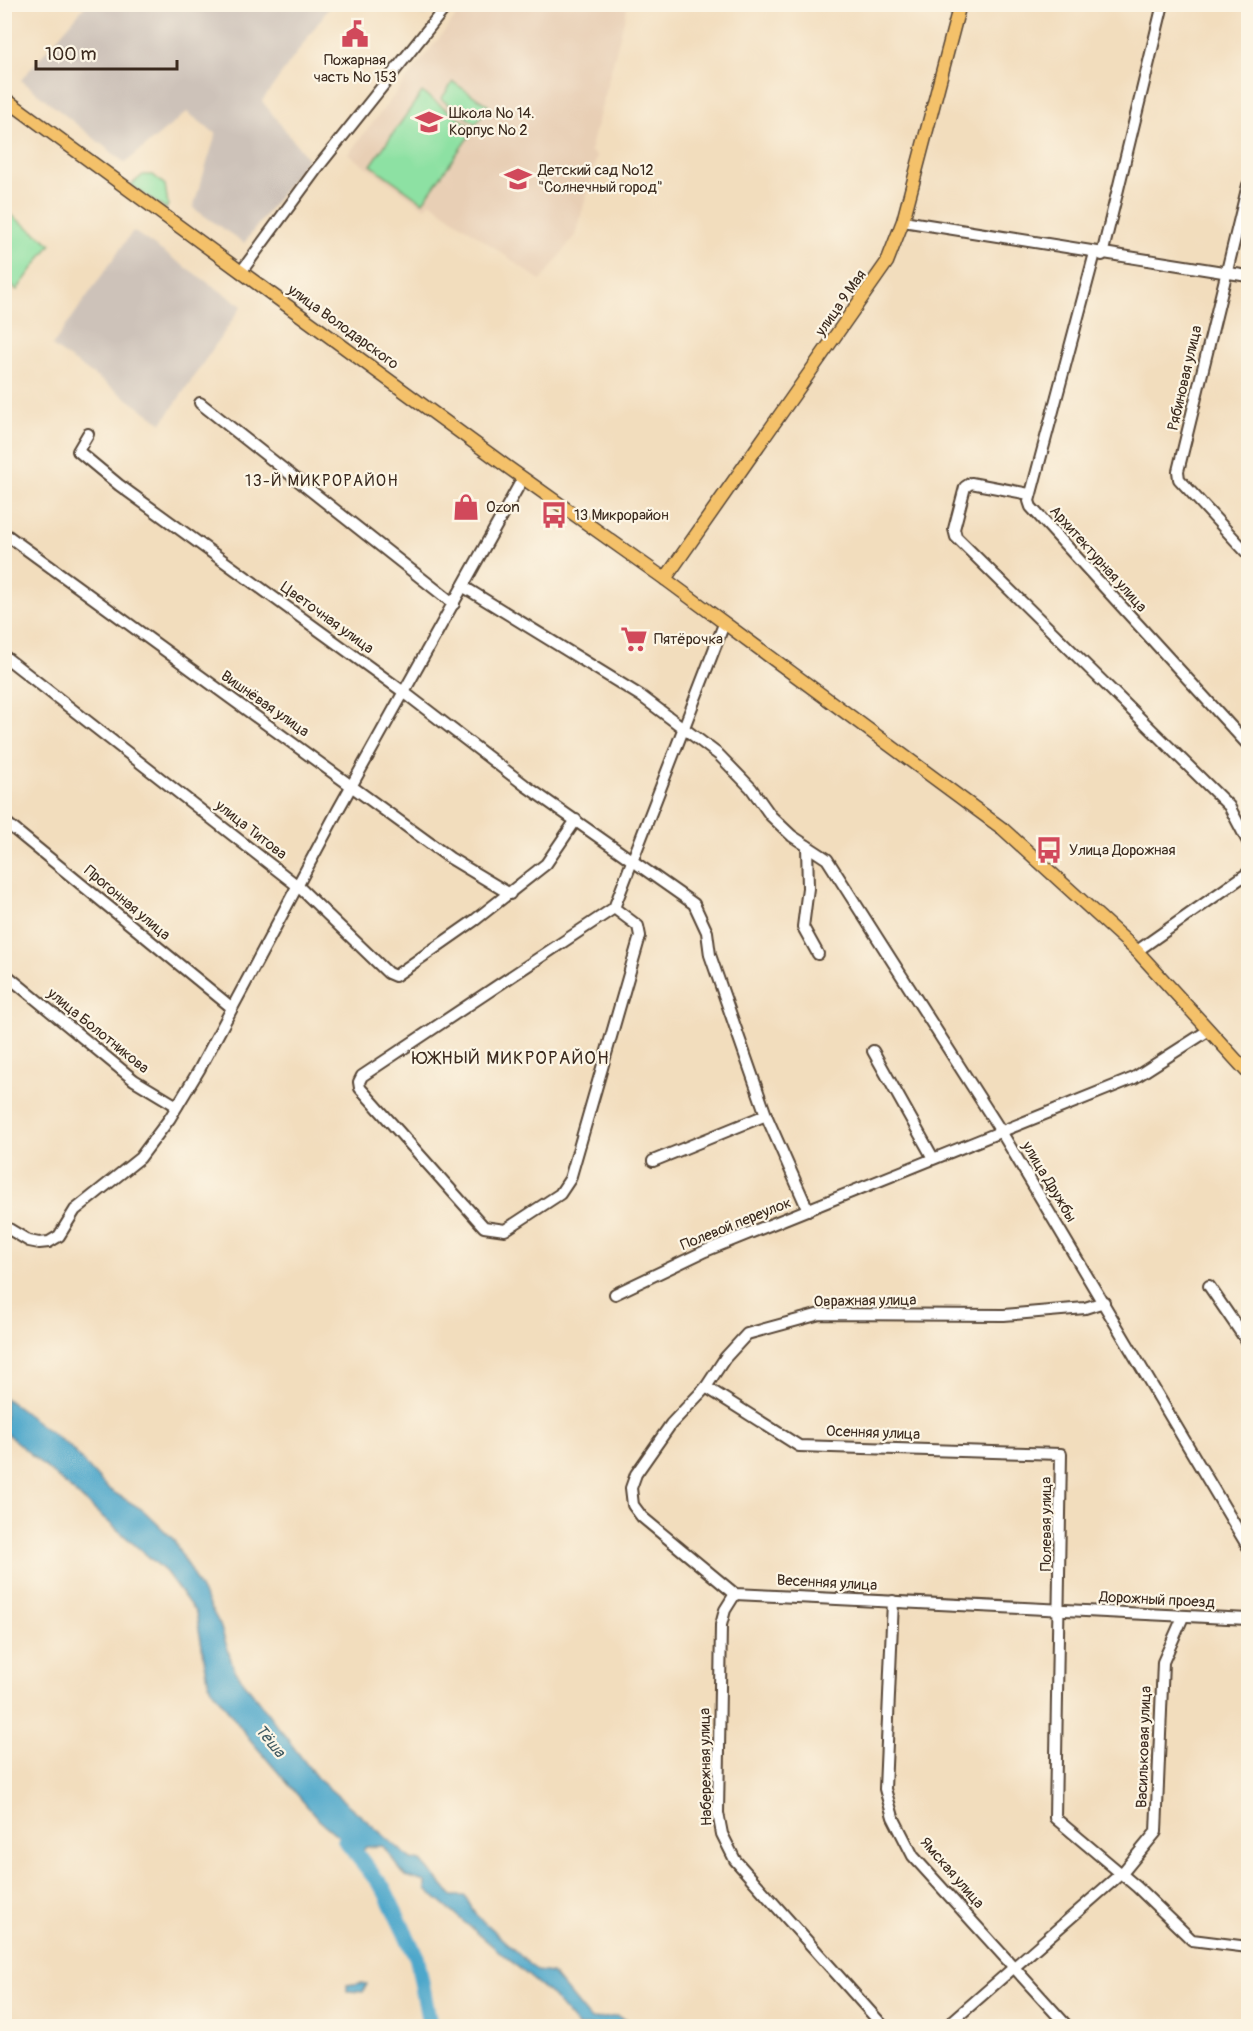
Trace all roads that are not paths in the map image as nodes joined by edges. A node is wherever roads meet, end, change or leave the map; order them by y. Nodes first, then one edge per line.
1 (448, 4) edge
2 (960, 4) edge
3 (1163, 4) edge
4 (4, 98) edge
5 (1248, 185) edge
6 (903, 221) junction
7 (1099, 254) junction
8 (241, 272) junction
9 (1226, 273) junction
10 (1248, 276) edge
11 (200, 403) dead end
12 (88, 434) dead end
13 (523, 478) junction
14 (1029, 494) junction
15 (4, 533) edge
16 (1248, 554) edge
17 (665, 579) junction
18 (464, 587) junction
19 (454, 604) junction
20 (724, 624) junction
21 (4, 656) edge
22 (405, 693) junction
23 (682, 728) junction
24 (1248, 745) edge
25 (352, 784) junction
26 (576, 820) junction
27 (4, 821) edge
28 (1248, 842) edge
29 (807, 846) junction
30 (632, 862) junction
31 (1244, 876) edge
32 (299, 886) junction
33 (1248, 887) edge
34 (510, 894) junction
35 (614, 908) junction
36 (1137, 951) junction
37 (818, 954) dead end
38 (4, 973) edge
39 (231, 1007) junction
40 (1209, 1030) junction
41 (873, 1051) dead end
42 (1248, 1073) edge
43 (177, 1106) junction
44 (766, 1115) junction
45 (1002, 1133) junction
46 (933, 1158) junction
47 (653, 1161) dead end
48 (808, 1210) junction
49 (4, 1226) edge
50 (1209, 1286) dead end
51 (615, 1294) dead end
52 (1104, 1302) junction
53 (1248, 1342) edge
54 (706, 1386) junction
55 (1059, 1454) joint
56 (1248, 1547) edge
57 (735, 1594) junction
58 (893, 1601) junction
59 (1059, 1611) junction
60 (1183, 1617) junction
61 (1248, 1619) edge
62 (1122, 1873) junction
63 (1248, 1947) edge
64 (1014, 1965) junction
65 (883, 2026) edge
66 (947, 2026) edge
67 (1067, 2026) edge

1 - 8 street
2 - 6 main road, улица 9 Мая
3 - 7 street
4 - 8 main road, улица Володарского
5 - 9 street, Рябиновая улица
6 - 7 street
6 - 17 main road, улица 9 Мая
7 - 9 street
7 - 14 street
8 - 13 main road, улица Володарского
9 - 10 street
9 - 16 street, Рябиновая улица
11 - 19 street
12 - 22 street, Цветочная улица
13 - 17 main road, улица Володарского
13 - 18 street
14 - 24 street, Архитектурная улица
14 - 28 street
15 - 25 street, Вишнёвая улица
17 - 20 main road, улица Володарского
18 - 19 street
18 - 23 street, улица Дружбы
19 - 22 street
20 - 23 street
20 - 36 main road, улица Володарского
21 - 32 street, улица Титова
22 - 25 street
22 - 26 street, Цветочная улица
23 - 29 street, улица Дружбы
23 - 30 street
25 - 32 street
25 - 34 street, Вишнёвая улица
26 - 30 street, Цветочная улица
26 - 34 street
27 - 39 street, Прогонная улица
29 - 37 street
29 - 45 street, улица Дружбы
30 - 35 street
30 - 44 street, Полевой переулок
31 - 33 street
31 - 36 street
32 - 34 street, улица Титова
32 - 39 street
35 - 35 street
36 - 40 main road, улица Володарского
38 - 43 street, улица Болотникова
39 - 43 street
40 - 42 main road, улица Володарского
40 - 45 street
41 - 46 street
43 - 49 street
44 - 47 street
44 - 48 street, Полевой переулок
45 - 46 street
45 - 52 street, улица Дружбы
46 - 48 street
48 - 51 street, Полевой переулок
50 - 53 street
52 - 54 street, Овражная улица
52 - 56 street, улица Дружбы
54 - 55 street, Осенняя улица
54 - 57 street, Овражная улица
55 - 59 street, Полевая улица
57 - 58 street, Весенняя улица
57 - 65 street, Набережная улица
58 - 59 street, Весенняя улица
58 - 64 street, Ямская улица
59 - 60 street, Дорожный проезд
59 - 62 street
60 - 61 street, Дорожный проезд
60 - 62 street, Васильковая улица
62 - 63 street
62 - 64 street, Васильковая улица
64 - 66 street, Васильковая улица
64 - 67 street, Ямская улица

